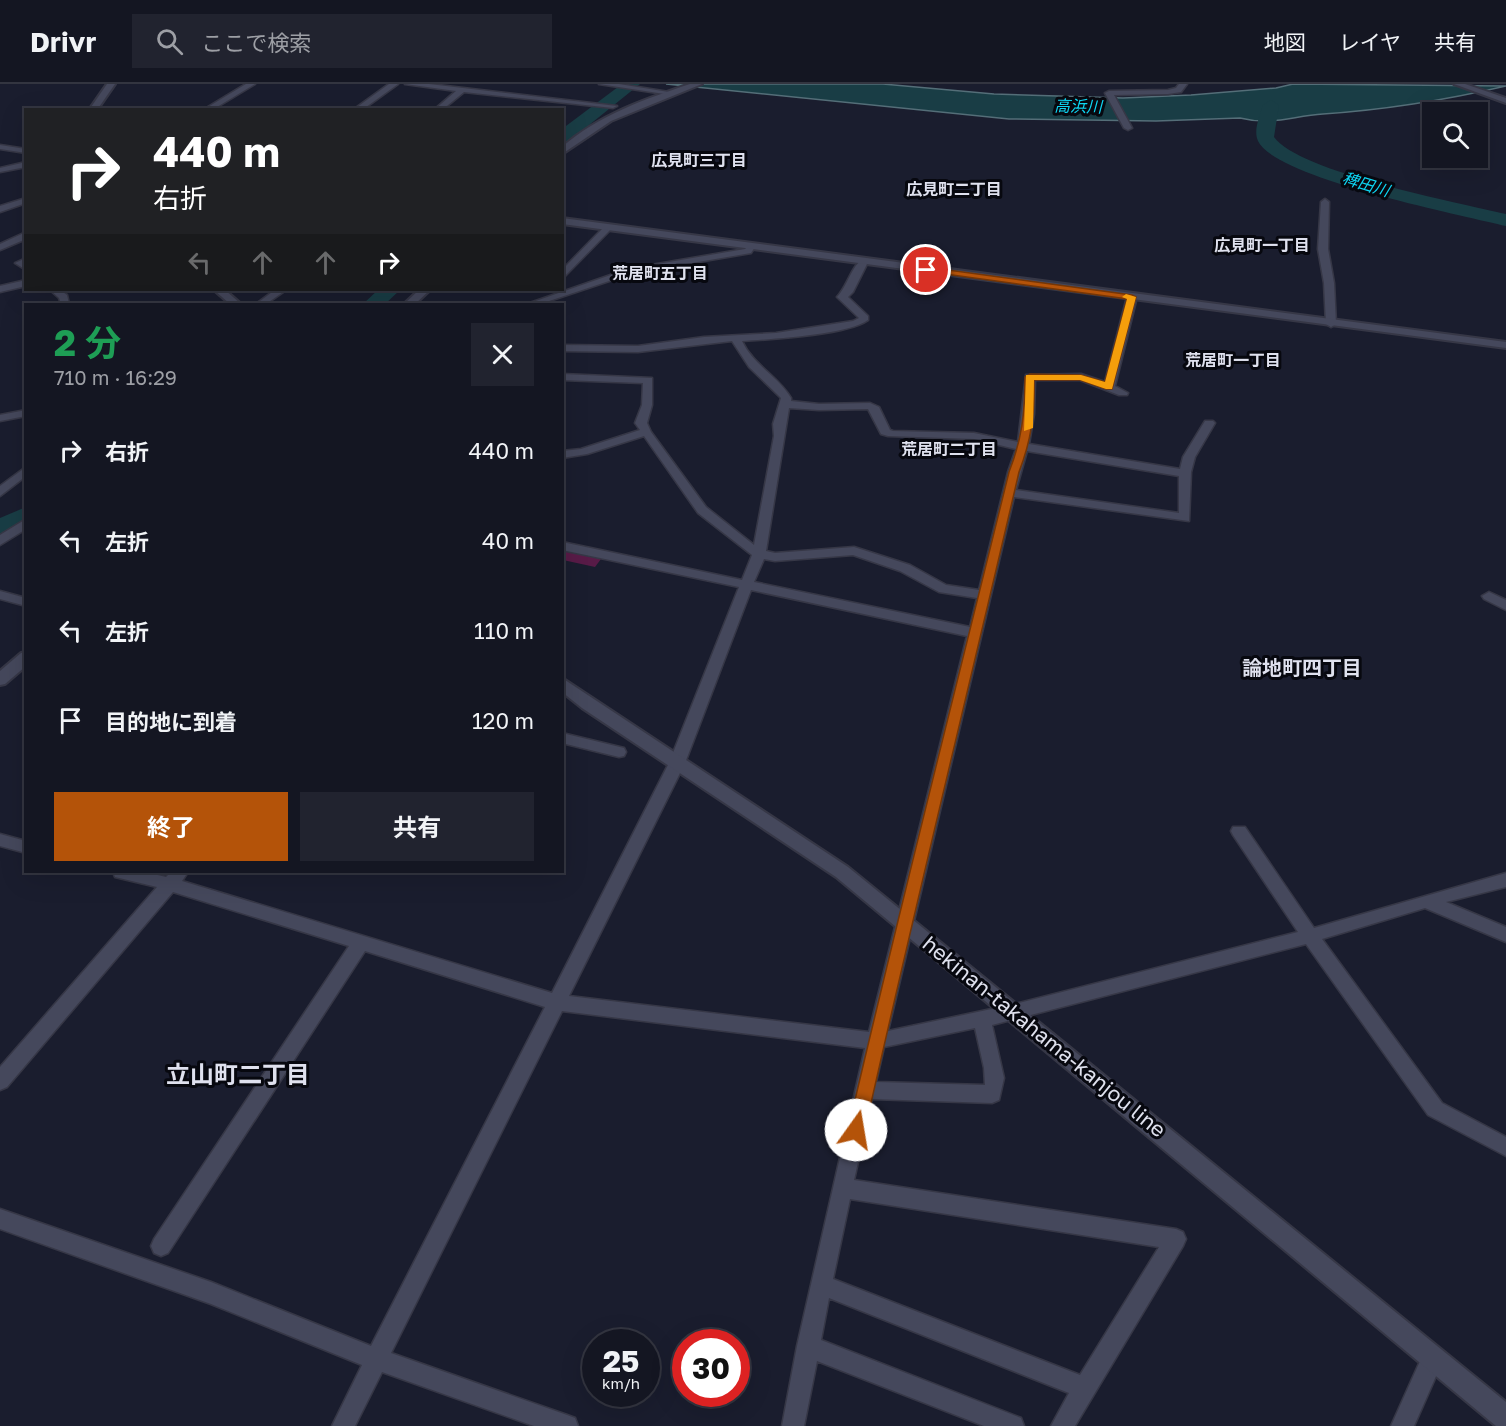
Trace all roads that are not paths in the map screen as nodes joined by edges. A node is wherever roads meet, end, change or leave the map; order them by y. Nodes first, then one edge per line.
1 (111, 84) edge
2 (251, 84) edge
3 (394, 84) edge
4 (409, 84) edge
5 (604, 84) edge
6 (698, 84) edge
7 (1184, 84) edge
8 (1458, 84) edge
9 (462, 90) junction
10 (674, 92) junction
11 (1504, 100) edge
12 (613, 106) dead end
13 (94, 108) edge
14 (209, 108) edge
15 (359, 108) edge
16 (440, 108) edge
17 (1127, 127) dead end
18 (0, 147) edge
19 (24, 151) edge
20 (564, 151) edge
21 (24, 164) edge
22 (0, 170) edge
23 (24, 201) edge
24 (1325, 202) dead end
25 (0, 209) edge
26 (564, 221) edge
27 (608, 228) junction
28 (24, 236) edge
29 (750, 247) junction
30 (0, 248) edge
31 (863, 262) junction
32 (564, 274) edge
33 (24, 283) edge
34 (0, 289) edge
35 (55, 291) edge
36 (220, 291) edge
37 (280, 291) edge
38 (424, 291) edge
39 (549, 291) edge
40 (1132, 297) junction
41 (543, 301) junction
42 (65, 303) edge
43 (235, 303) edge
44 (262, 303) edge
45 (410, 303) edge
46 (536, 303) edge
47 (1331, 324) junction
48 (736, 339) junction
49 (1506, 345) edge
50 (564, 348) edge
51 (564, 377) edge
52 (1109, 387) junction
53 (1123, 393) dead end
54 (786, 404) junction
55 (24, 412) edge
56 (0, 418) edge
57 (1209, 423) dead end
58 (646, 432) junction
59 (1024, 447) junction
60 (564, 455) edge
61 (24, 472) edge
62 (1185, 473) junction
63 (0, 492) edge
64 (1009, 493) junction
65 (24, 524) edge
66 (0, 541) edge
67 (564, 546) edge
68 (759, 554) junction
69 (747, 584) junction
70 (0, 595) edge
71 (984, 596) junction
72 (1489, 596) dead end
73 (24, 601) edge
74 (1506, 606) edge
75 (976, 633) junction
76 (24, 659) edge
77 (0, 680) edge
78 (564, 686) edge
79 (564, 738) edge
80 (619, 752) dead end
81 (677, 764) junction
82 (1239, 831) dead end
83 (0, 840) edge
84 (24, 846) edge
85 (130, 873) edge
86 (174, 878) edge
87 (1506, 880) edge
88 (1426, 900) junction
89 (904, 922) junction
90 (1506, 935) edge
91 (1310, 936) junction
92 (361, 943) junction
93 (555, 1002) junction
94 (1015, 1012) junction
95 (982, 1019) junction
96 (876, 1041) junction
97 (0, 1081) edge
98 (865, 1090) junction
99 (1506, 1147) edge
100 (843, 1188) junction
101 (0, 1219) edge
102 (161, 1246) dead end
103 (822, 1285) junction
104 (808, 1346) junction
105 (1433, 1358) junction
106 (378, 1360) junction
107 (1085, 1388) junction
108 (1506, 1418) edge
109 (343, 1426) edge
110 (567, 1426) edge
111 (793, 1426) edge
112 (1013, 1426) edge
113 (1062, 1426) edge
114 (1402, 1426) edge

1 - 13 main road
2 - 14 street
3 - 15 street
4 - 9 street
5 - 10 street
6 - 10 main road
7 - 17 street
8 - 11 main road
9 - 12 street
9 - 16 street
10 - 20 main road
18 - 19 street
21 - 22 street
23 - 25 street
24 - 47 street
26 - 27 main road
27 - 29 main road
27 - 32 street
28 - 30 street
29 - 31 main road
29 - 41 street
31 - 40 main road
31 - 48 street
33 - 34 street
35 - 42 street
36 - 43 main road
37 - 44 street
38 - 45 main road
39 - 41 street
40 - 47 main road
40 - 52 street
41 - 46 street
47 - 49 main road
48 - 50 street
48 - 54 street
51 - 58 street
52 - 53 street
52 - 59 street
54 - 59 street
54 - 68 street
55 - 56 street
57 - 62 street
58 - 60 street
58 - 68 street
59 - 62 street
59 - 64 street
61 - 63 street
62 - 64 street
64 - 71 street
65 - 66 street
67 - 69 street
68 - 69 street
68 - 71 street
69 - 75 street
69 - 81 street
70 - 73 street
71 - 75 street
72 - 74 street
75 - 89 street
76 - 77 main road
78 - 81 main road, hekinan-takahama-kanjou line
79 - 80 street
81 - 89 main road, hekinan-takahama-kanjou line
81 - 93 street
82 - 91 street
83 - 84 street
85 - 86 street
86 - 92 street
86 - 97 street
87 - 88 street
88 - 90 street
88 - 91 street
89 - 94 main road, hekinan-takahama-kanjou line
89 - 96 street
91 - 94 street
91 - 99 street
92 - 93 street
92 - 102 street
93 - 96 street
93 - 106 street
94 - 95 street
94 - 105 main road, hekinan-takahama-kanjou line
95 - 96 street
95 - 98 street
96 - 98 street
98 - 100 street
100 - 103 street
100 - 107 street
101 - 106 street
103 - 104 street
103 - 107 street
104 - 111 street
104 - 112 street
105 - 108 main road, hekinan-takahama-kanjou line
105 - 114 street
106 - 109 street
106 - 110 street
107 - 113 street

